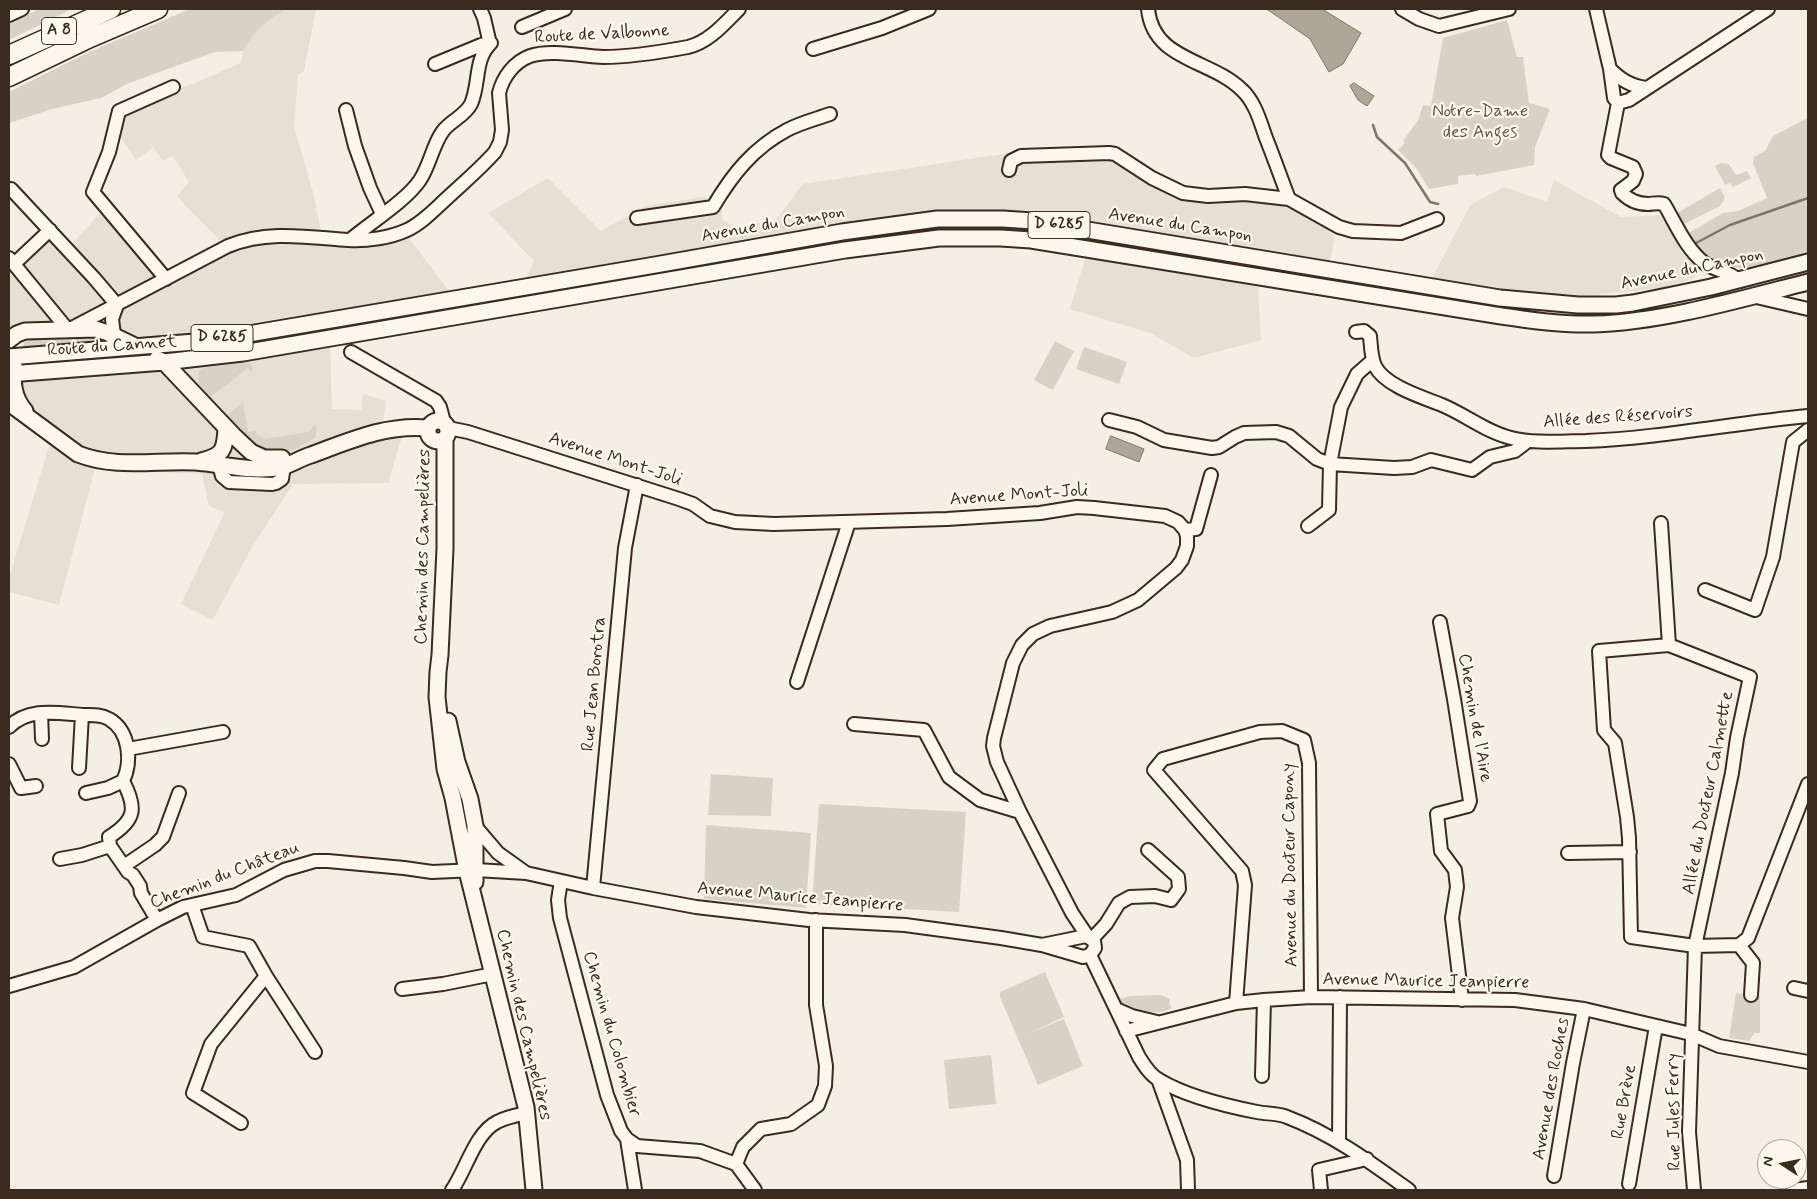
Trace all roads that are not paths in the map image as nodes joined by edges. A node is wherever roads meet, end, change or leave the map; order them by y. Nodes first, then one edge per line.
1 (22, 9) edge
2 (111, 9) edge
3 (158, 9) edge
4 (480, 9) edge
5 (565, 9) edge
6 (739, 9) edge
7 (929, 9) edge
8 (1148, 9) edge
9 (1402, 9) edge
10 (1508, 9) edge
11 (1596, 9) edge
12 (1768, 9) edge
13 (9, 15) edge
14 (522, 27) dead end
15 (494, 42) junction
16 (812, 49) dead end
17 (9, 55) edge
18 (435, 64) dead end
19 (1610, 69) junction
20 (9, 77) edge
21 (172, 87) dead end
22 (1646, 88) junction
23 (1618, 103) junction
24 (346, 110) dead end
25 (830, 114) dead end
26 (1010, 170) dead end
27 (11, 189) dead end
28 (1289, 199) junction
29 (382, 214) junction
30 (637, 218) dead end
31 (1437, 219) dead end
32 (50, 230) junction
33 (350, 240) junction
34 (11, 261) edge
35 (1808, 262) edge
36 (166, 280) junction
37 (1738, 280) junction
38 (1808, 282) edge
39 (1785, 288) junction
40 (1752, 296) junction
41 (117, 305) junction
42 (1793, 305) junction
43 (1808, 309) edge
44 (307, 324) joint
45 (68, 330) junction
46 (34, 332) junction
47 (1356, 332) dead end
48 (114, 336) junction
49 (337, 337) joint
50 (9, 340) edge
51 (137, 347) junction
52 (350, 352) dead end
53 (11, 357) edge
54 (198, 359) junction
55 (1373, 360) junction
56 (164, 362) junction
57 (11, 374) edge
58 (195, 394) junction
59 (9, 403) edge
60 (1808, 416) edge
61 (31, 417) junction
62 (1108, 420) dead end
63 (226, 428) junction
64 (446, 429) junction
65 (1808, 430) edge
66 (1528, 441) junction
67 (308, 456) junction
68 (194, 462) junction
69 (1330, 464) junction
70 (1211, 475) dead end
71 (638, 485) junction
72 (849, 522) junction
73 (1661, 523) dead end
74 (1308, 526) dead end
75 (1185, 530) junction
76 (1705, 590) dead end
77 (1440, 622) dead end
78 (1668, 646) junction
79 (440, 655) junction
80 (797, 682) dead end
81 (41, 713) junction
82 (82, 715) junction
83 (854, 724) dead end
84 (9, 727) edge
85 (223, 732) dead end
86 (42, 739) dead end
87 (128, 749) junction
88 (9, 764) edge
89 (79, 768) dead end
90 (123, 781) junction
91 (1808, 784) edge
92 (36, 786) dead end
93 (86, 793) dead end
94 (179, 793) dead end
95 (1020, 812) junction
96 (475, 826) junction
97 (110, 846) junction
98 (1148, 850) dead end
99 (1630, 852) junction
100 (1568, 853) dead end
101 (60, 859) dead end
102 (126, 869) junction
103 (472, 870) junction
104 (526, 873) junction
105 (562, 881) junction
106 (593, 888) junction
107 (192, 905) junction
108 (157, 920) junction
109 (816, 920) junction
110 (1086, 938) junction
111 (1042, 945) junction
112 (1739, 945) junction
113 (1695, 946) junction
114 (1084, 955) junction
115 (493, 974) junction
116 (266, 976) junction
117 (9, 986) edge
118 (1794, 988) dead end
119 (402, 989) dead end
120 (1808, 991) edge
121 (1751, 995) dead end
122 (1311, 997) junction
123 (1340, 997) junction
124 (1264, 1000) junction
125 (1462, 1000) junction
126 (1236, 1003) junction
127 (1116, 1009) junction
128 (1584, 1009) junction
129 (1159, 1022) junction
130 (1656, 1026) junction
131 (1126, 1031) junction
132 (1691, 1034) junction
133 (315, 1052) dead end
134 (1808, 1062) edge
135 (1262, 1076) dead end
136 (1158, 1080) junction
137 (527, 1113) junction
138 (241, 1123) dead end
139 (627, 1140) junction
140 (1339, 1142) junction
141 (1367, 1159) junction
142 (736, 1164) junction
143 (1554, 1176) dead end
144 (1629, 1184) dead end
145 (1808, 1188) edge
146 (452, 1190) edge
147 (534, 1190) edge
148 (635, 1190) edge
149 (755, 1190) edge
150 (1188, 1190) edge
151 (1321, 1190) edge
152 (1409, 1190) edge
153 (1694, 1190) edge
154 (1793, 1190) edge

1 - 13 street
2 - 17 highway, A 8
3 - 20 highway, A 8
4 - 15 street
5 - 14 street
6 - 33 street, Route de Valbonne
7 - 16 street
8 - 28 street
9 - 10 street
11 - 19 street
12 - 22 street
15 - 18 street
15 - 29 street
19 - 22 street
19 - 23 street
21 - 36 street
22 - 23 street
23 - 37 street
24 - 29 street
25 - 30 street
26 - 28 street
27 - 32 street
28 - 31 street
29 - 33 street
32 - 34 street
32 - 41 street
33 - 36 street, Route de Valbonne
34 - 45 street
35 - 37 main road, Avenue du Campon / D 6285
36 - 41 street, Route de Valbonne
37 - 44 main road, Avenue du Campon / D 6285
38 - 39 main road, Avenue du Campon / D 6285
39 - 40 main road, Avenue du Campon / D 6285
39 - 42 street
40 - 42 street
40 - 49 main road, Avenue du Campon / D 6285
41 - 45 street, Route de Valbonne
41 - 48 street
42 - 43 street
44 - 51 main road, Route du Cannet / D 6285
45 - 46 main road, Chemin des Campelières
45 - 48 main road, Chemin des Campelières
46 - 50 main road, Chemin des Campelières
46 - 53 main road
47 - 55 street
48 - 51 main road, Chemin des Campelières
49 - 54 main road, Route du Cannet / D 6285
51 - 53 main road, Route du Cannet / D 6285
51 - 56 main road, Chemin des Campelières
52 - 64 street
53 - 57 main road
54 - 56 main road, Route du Cannet / D 6285
54 - 58 main road
55 - 66 street, Allée des Réservoirs
55 - 69 street
56 - 57 main road, Route du Cannet / D 6285
56 - 58 main road, Chemin des Campelières
57 - 61 main road
58 - 63 main road, Chemin des Campelières
59 - 61 main road
60 - 66 street, Allée des Réservoirs
61 - 68 main road, Chemin des Campelières
62 - 69 street
63 - 67 main road, Chemin des Campelières
63 - 68 main road
64 - 67 main road, Chemin des Campelières
64 - 71 street, Avenue Mont-Joli
64 - 79 main road, Chemin des Campelières
65 - 76 street
66 - 69 street
67 - 68 main road, Chemin des Campelières
69 - 74 street
70 - 75 street
71 - 72 street, Avenue Mont-Joli
71 - 106 street, Rue Jean Borotra
72 - 75 street, Avenue Mont-Joli
72 - 80 street
73 - 78 street
75 - 95 street
77 - 125 street, Chemin de l'Aire
78 - 99 street
78 - 113 street, Allée du Docteur Calmette
79 - 96 main road, Chemin des Campelières
79 - 103 main road, Chemin des Campelières
81 - 82 street
81 - 84 street
81 - 86 street
82 - 87 street
82 - 89 street
83 - 95 street
85 - 87 street
87 - 90 street
88 - 92 street
90 - 93 street
90 - 97 street
91 - 112 street
94 - 102 street
95 - 110 street
96 - 103 main road, Chemin des Campelières
96 - 104 street
97 - 101 street
97 - 102 street
98 - 110 street
99 - 100 street
99 - 113 street
102 - 108 street
103 - 104 street, Avenue Maurice Jeanpierre
103 - 107 street, Chemin du Château
103 - 115 main road, Chemin des Campelières
104 - 105 street, Avenue Maurice Jeanpierre
105 - 106 street, Avenue Maurice Jeanpierre
105 - 139 street, Chemin du Colombier
106 - 109 street, Avenue Maurice Jeanpierre
107 - 108 street, Chemin du Château
107 - 116 street
108 - 117 street, Chemin du Château
109 - 111 street, Avenue Maurice Jeanpierre
109 - 142 street
110 - 111 street, Avenue Maurice Jeanpierre
110 - 114 street
110 - 114 street
111 - 114 street, Avenue Maurice Jeanpierre
112 - 113 street
112 - 121 street
113 - 132 street, Rue Jules Ferry
114 - 127 street
115 - 119 street
115 - 137 main road, Chemin des Campelières
116 - 133 street
116 - 138 street
118 - 120 street
122 - 123 street, Avenue Maurice Jeanpierre
122 - 124 street, Avenue Maurice Jeanpierre
122 - 126 street, Avenue du Docteur Capony
123 - 125 street, Avenue Maurice Jeanpierre
123 - 140 street
124 - 126 street, Avenue Maurice Jeanpierre
124 - 135 street
125 - 128 street, Avenue Maurice Jeanpierre
126 - 129 street, Avenue Maurice Jeanpierre
127 - 129 street, Avenue Maurice Jeanpierre
127 - 131 street
128 - 130 street, Avenue Maurice Jeanpierre
128 - 143 street, Avenue des Roches
129 - 131 street, Avenue Maurice Jeanpierre
130 - 132 street, Avenue Maurice Jeanpierre
130 - 144 street, Rue Brève
131 - 136 street
132 - 134 street, Avenue Maurice Jeanpierre
132 - 153 street, Rue Jules Ferry
136 - 140 street
136 - 150 street
137 - 146 street
137 - 147 main road, Chemin des Campelières
139 - 142 street, Chemin du Colombier
139 - 148 street
140 - 141 street
141 - 151 street
141 - 152 street
142 - 149 street
145 - 154 street

